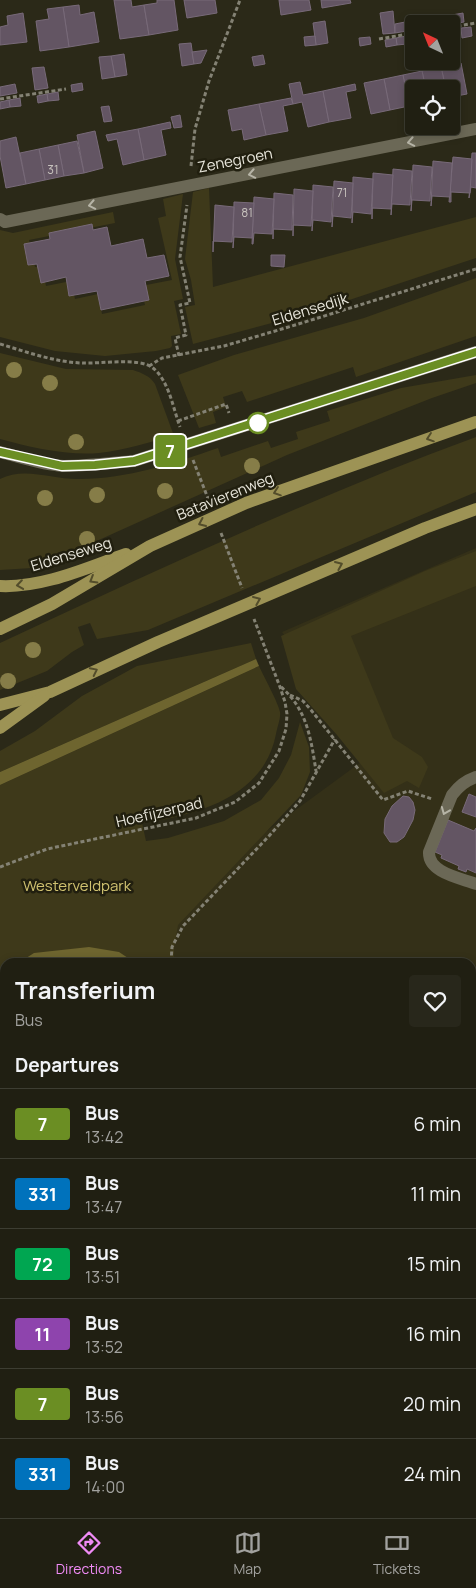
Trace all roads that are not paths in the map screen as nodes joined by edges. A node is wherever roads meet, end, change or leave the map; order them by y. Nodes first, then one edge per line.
1 (476, 129) edge
2 (0, 219) edge
3 (476, 352) edge
4 (476, 422) edge
5 (0, 452) edge
6 (476, 508) edge
7 (150, 546) junction
8 (0, 586) edge
9 (0, 629) edge
10 (50, 692) junction
11 (0, 705) edge
12 (0, 728) edge
13 (476, 777) edge
14 (476, 884) edge

1 -> 2 street, Zenegroen
3 - 5 street
4 -> 7 main road, Batavierenweg
10 -> 6 main road
7 -> 8 main road, Eldenseweg
7 -> 9 main road, Batavierenweg
10 - 11 main road
10 - 12 main road
13 -> 14 street

